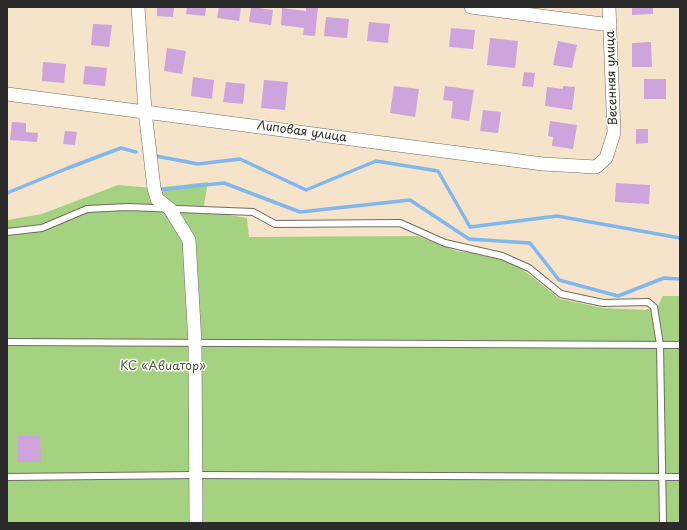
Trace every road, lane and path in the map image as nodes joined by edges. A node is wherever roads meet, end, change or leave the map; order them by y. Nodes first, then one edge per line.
1 (138, 7) edge
2 (471, 7) edge
3 (609, 7) edge
4 (610, 25) junction
5 (7, 94) edge
6 (144, 111) junction
7 (596, 167) joint
8 (170, 209) junction
9 (7, 232) edge
10 (7, 342) edge
11 (195, 343) junction
12 (660, 345) junction
13 (680, 345) edge
14 (196, 475) junction
15 (7, 477) edge
16 (662, 477) junction
17 (680, 477) edge
18 (196, 523) edge
19 (663, 523) edge

1 - 6 street
2 - 4 street
3 - 4 street, Весенняя улица
4 - 7 street, Весенняя улица
5 - 6 street, Липовая улица
6 - 7 street, Липовая улица
6 - 8 street
8 - 9 lane
8 - 11 street
8 - 12 lane
10 - 11 lane
11 - 12 lane
11 - 14 street
12 - 13 lane
12 - 16 lane
14 - 15 lane
14 - 16 lane
14 - 18 street
16 - 17 lane
16 - 19 lane

